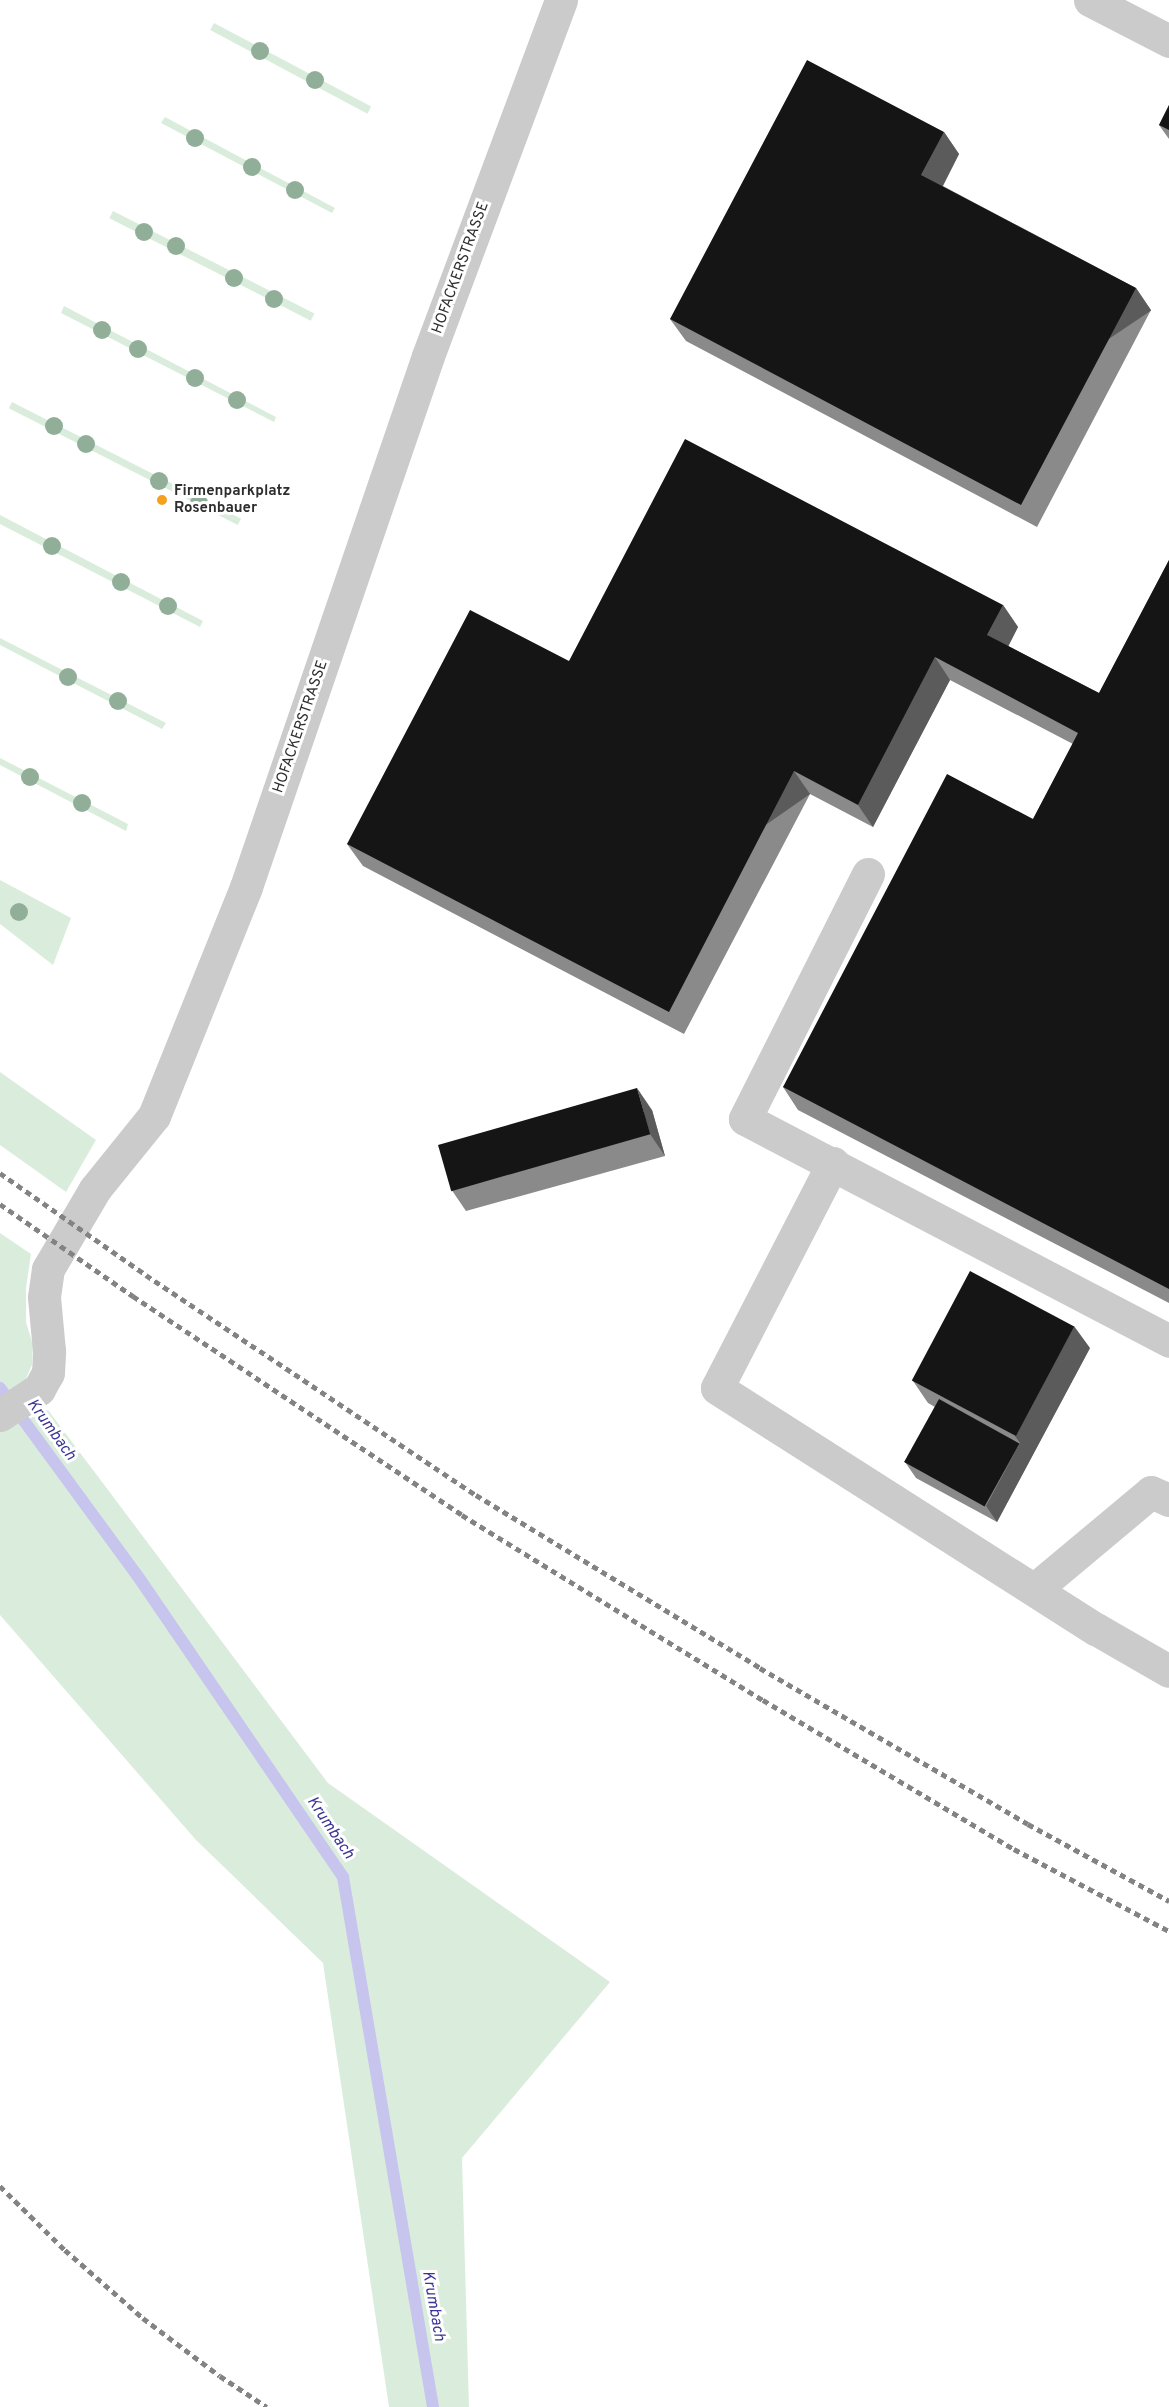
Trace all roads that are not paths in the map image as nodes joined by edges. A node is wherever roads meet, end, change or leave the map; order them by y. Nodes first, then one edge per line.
1 (561, 0) edge
2 (1090, 0) edge
3 (1167, 35) edge
4 (868, 874) dead end
5 (833, 1163) junction
6 (1169, 1341) edge
7 (10, 1409) edge
8 (1169, 1500) edge
9 (1035, 1589) junction
10 (1169, 1671) edge

1 - 7 street, HOFACKERSTRASSE
2 - 3 street
4 - 5 street
5 - 6 street
5 - 9 street
8 - 9 street
9 - 10 street

